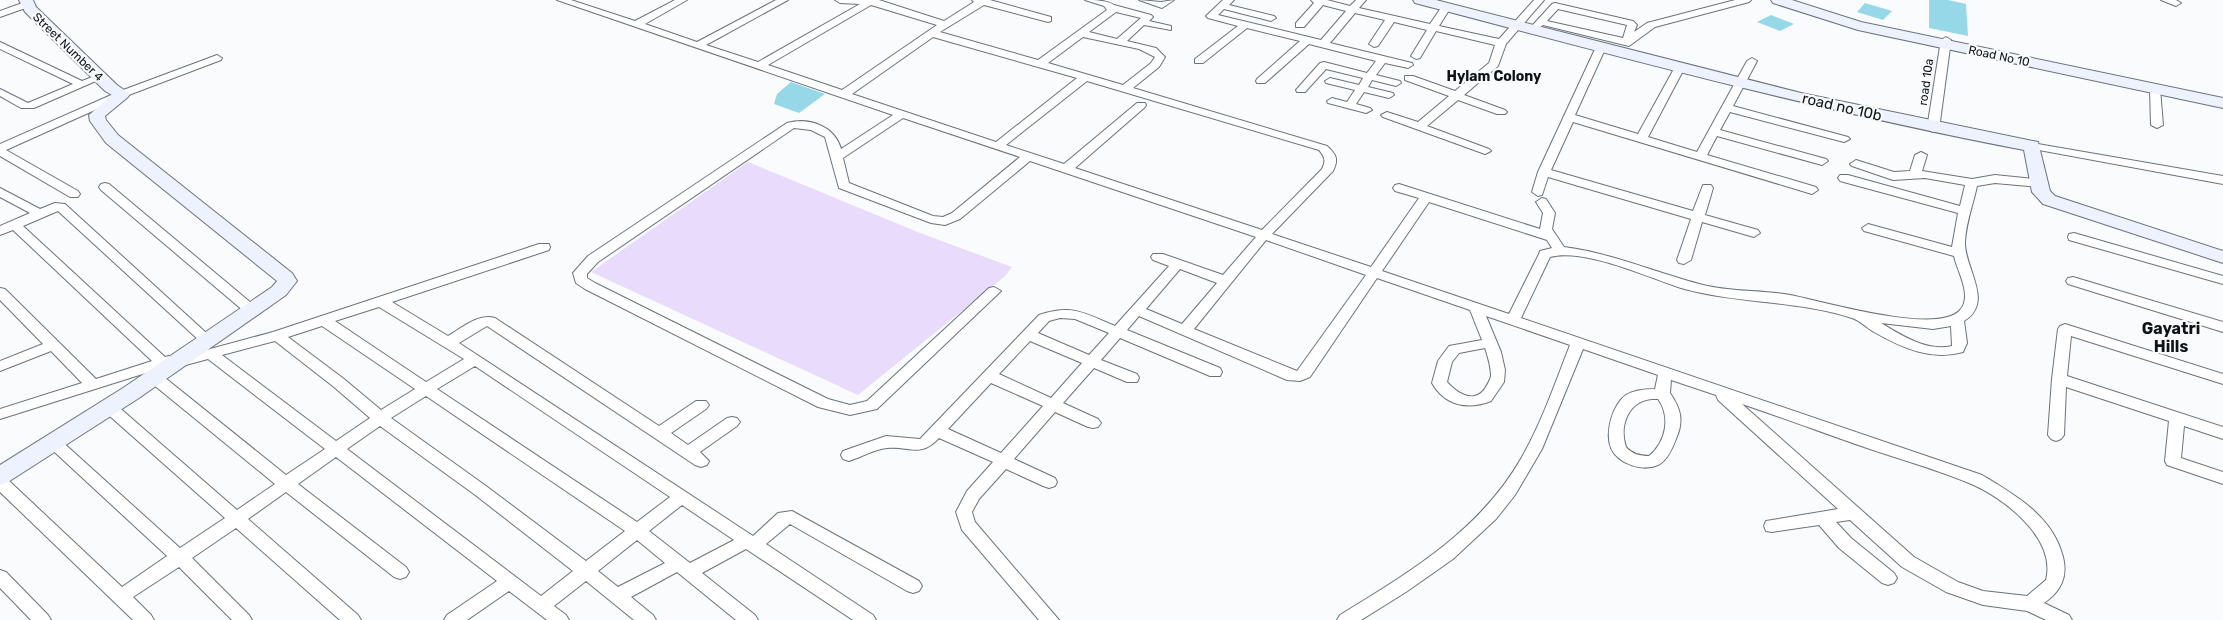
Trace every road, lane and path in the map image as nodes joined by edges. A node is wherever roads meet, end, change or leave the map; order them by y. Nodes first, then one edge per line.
1 (562, 0) edge
2 (682, 0) edge
3 (783, 0) edge
4 (840, 0) edge
5 (982, 0) edge
6 (1090, 0) edge
7 (1144, 0) edge
8 (1169, 0) edge
9 (1361, 0) edge
10 (1420, 0) edge
11 (1538, 0) edge
12 (1746, 0) edge
13 (1778, 0) edge
14 (1793, 0) edge
15 (2166, 0) edge
16 (872, 1) edge
17 (1319, 1) edge
18 (32, 2) edge
19 (1226, 3) edge
20 (2176, 3) dead end
21 (1446, 7) junction
22 (1113, 8) junction
23 (1157, 9) dead end
24 (1353, 10) junction
25 (0, 14) edge
26 (1271, 18) dead end
27 (1048, 19) dead end
28 (1145, 19) junction
29 (1392, 19) junction
30 (945, 24) junction
31 (1245, 24) junction
32 (1300, 24) dead end
33 (636, 25) junction
34 (1515, 25) junction
35 (1537, 26) junction
36 (1167, 28) dead end
37 (1433, 28) junction
38 (932, 34) junction
39 (1082, 34) junction
40 (1306, 41) junction
41 (1119, 42) junction
42 (1630, 42) junction
43 (1501, 43) junction
44 (1945, 43) junction
45 (1323, 44) junction
46 (1374, 44) dead end
47 (0, 45) edge
48 (698, 45) junction
49 (1601, 47) junction
50 (1416, 56) dead end
51 (217, 58) dead end
52 (1382, 59) junction
53 (1199, 61) dead end
54 (1752, 61) dead end
55 (1040, 64) junction
56 (1408, 64) dead end
57 (759, 66) junction
58 (1680, 67) junction
59 (1369, 76) junction
60 (1085, 77) junction
61 (1409, 78) dead end
62 (1261, 81) dead end
63 (1330, 81) dead end
64 (1396, 83) dead end
65 (1739, 83) junction
66 (81, 84) junction
67 (114, 87) junction
68 (1360, 88) junction
69 (1125, 89) junction
70 (2155, 89) junction
71 (1301, 90) dead end
72 (0, 92) edge
73 (844, 94) junction
74 (1389, 95) dead end
75 (1457, 95) junction
76 (2223, 97) edge
77 (1332, 101) dead end
78 (2223, 103) edge
79 (1141, 105) dead end
80 (1349, 106) junction
81 (1726, 108) junction
82 (1366, 110) dead end
83 (1501, 112) dead end
84 (901, 114) junction
85 (1387, 115) dead end
86 (1569, 117) junction
87 (2157, 125) dead end
88 (1420, 126) junction
89 (1933, 129) junction
90 (1715, 132) junction
91 (1642, 138) junction
92 (1844, 139) dead end
93 (997, 146) junction
94 (2032, 146) junction
95 (0, 150) edge
96 (1486, 151) dead end
97 (1921, 155) dead end
98 (837, 156) junction
99 (1028, 157) junction
100 (1700, 157) junction
101 (1822, 161) dead end
102 (1856, 164) dead end
103 (1065, 170) junction
104 (1544, 172) junction
105 (1915, 174) junction
106 (1844, 178) dead end
107 (2223, 180) edge
108 (1972, 183) junction
109 (2040, 183) junction
110 (105, 187) dead end
111 (1399, 188) dead end
112 (1708, 188) dead end
113 (1812, 190) dead end
114 (0, 192) edge
115 (1431, 192) junction
116 (74, 194) dead end
117 (1966, 211) junction
118 (40, 214) junction
119 (1698, 217) junction
120 (16, 225) junction
121 (1868, 228) dead end
122 (0, 231) edge
123 (1754, 233) dead end
124 (1264, 235) junction
125 (1551, 237) junction
126 (2074, 237) dead end
127 (544, 247) dead end
128 (1560, 250) junction
129 (1959, 252) junction
130 (1158, 257) dead end
131 (2223, 257) edge
132 (1684, 260) dead end
133 (1178, 264) junction
134 (1372, 273) junction
135 (1226, 280) junction
136 (2223, 280) edge
137 (2073, 281) dead end
138 (994, 291) dead end
139 (1, 294) edge
140 (381, 302) junction
141 (1476, 309) junction
142 (251, 310) junction
143 (1137, 310) junction
144 (1852, 312) junction
145 (323, 320) junction
146 (1513, 321) junction
147 (1957, 321) junction
148 (2223, 327) edge
149 (1185, 330) junction
150 (1118, 331) junction
151 (1029, 335) junction
152 (277, 336) junction
153 (448, 343) junction
154 (1489, 343) junction
155 (1578, 344) junction
156 (53, 345) junction
157 (209, 347) junction
158 (475, 359) junction
159 (1091, 360) junction
160 (169, 365) junction
161 (0, 366) edge
162 (1215, 372) dead end
163 (1665, 374) junction
164 (989, 376) junction
165 (1132, 378) dead end
166 (2059, 379) junction
167 (2223, 379) edge
168 (94, 385) junction
169 (426, 390) junction
170 (1718, 391) junction
171 (1662, 394) junction
172 (701, 405) dead end
173 (1052, 405) junction
174 (109, 407) junction
175 (0, 414) edge
176 (380, 418) junction
177 (2177, 419) junction
178 (732, 422) dead end
179 (1093, 423) dead end
180 (936, 430) junction
181 (660, 433) junction
182 (2223, 433) edge
183 (2056, 436) dead end
184 (53, 442) junction
185 (336, 450) junction
186 (849, 455) dead end
187 (1003, 461) junction
188 (0, 476) edge
189 (2223, 478) edge
190 (0, 482) edge
191 (1049, 482) dead end
192 (286, 484) junction
193 (682, 496) junction
194 (1853, 514) junction
195 (1823, 518) junction
196 (236, 520) junction
197 (1772, 526) dead end
198 (637, 530) junction
199 (750, 543) junction
200 (180, 558) junction
201 (684, 567) junction
202 (586, 571) junction
203 (400, 572) dead end
204 (0, 577) edge
205 (1888, 578) dead end
206 (509, 582) junction
207 (913, 586) dead end
208 (617, 596) junction
209 (120, 597) junction
210 (2030, 604) junction
211 (541, 606) junction
212 (855, 617) edge
213 (557, 619) edge
214 (42, 620) edge
215 (145, 620) edge
216 (243, 620) edge
217 (352, 620) edge
218 (452, 620) edge
219 (647, 620) edge
220 (749, 620) edge
221 (1050, 620) edge
222 (1346, 620) edge
223 (2063, 620) edge

1 - 33 street
2 - 33 street
3 - 48 street
4 - 16 street
5 - 27 street
5 - 30 street
6 - 22 street
7 - 8 street
9 - 24 street
10 - 21 street, road no 10b
11 - 34 street
12 - 42 street
13 - 44 street, Road No 10
14 - 44 street, Road No 10
15 - 20 street
16 - 30 street
16 - 57 street
17 - 24 street
17 - 32 street
18 - 25 street
18 - 67 street, Street Number 4
18 - 67 street, Street Number 4
19 - 26 street
19 - 31 street
21 - 34 street, road no 10b
21 - 37 street
22 - 28 street
22 - 39 street
23 - 28 street
24 - 29 street
24 - 45 street
28 - 36 street
28 - 41 street
29 - 37 street
29 - 46 street
30 - 38 street
31 - 40 street
31 - 53 street
33 - 48 street
34 - 35 street, road no 10b
34 - 43 street
35 - 42 street
35 - 42 street
35 - 49 street, road no 10b
37 - 43 street
37 - 50 street
38 - 55 street
38 - 73 street
39 - 41 street
39 - 55 street
40 - 45 street
40 - 62 street
41 - 69 street
43 - 75 street
44 - 70 street, Road No 10
44 - 76 street, Road No 10
44 - 89 street, road 10a
45 - 52 street
47 - 66 street
48 - 57 street
49 - 58 street, road no 10b
49 - 86 street
51 - 67 street
52 - 56 street
52 - 59 street
54 - 65 street
55 - 60 street
57 - 73 street
58 - 65 street, road no 10b
58 - 91 street
59 - 64 street
59 - 68 street
59 - 71 street
60 - 69 street
60 - 93 street
61 - 75 street
63 - 68 street
65 - 81 street
65 - 89 street, road no 10b
66 - 67 street
66 - 72 street
67 - 95 street
67 - 142 street
68 - 74 street
68 - 80 street
69 - 124 street
70 - 78 street, Road No 10
70 - 87 street
73 - 84 street
75 - 83 street
75 - 88 street
77 - 80 street
79 - 103 street
80 - 82 street
81 - 90 street
81 - 92 street
84 - 93 street
84 - 98 street
85 - 88 street
86 - 91 street
86 - 104 street
88 - 96 street
89 - 94 street, road no 10b
90 - 100 street
90 - 101 street
91 - 100 street
93 - 99 street
94 - 107 street
94 - 109 street
95 - 116 street
97 - 105 street
98 - 99 street
98 - 138 street
99 - 103 street
100 - 113 street
102 - 105 street
103 - 124 street
104 - 119 street
104 - 125 street
105 - 108 street
106 - 117 street
108 - 109 street
108 - 117 street
109 - 131 street
110 - 142 street
111 - 115 street
112 - 119 street
114 - 118 street
115 - 125 street
115 - 134 street
117 - 129 street
118 - 120 street
118 - 157 street
119 - 123 street
119 - 132 street
120 - 122 street
120 - 160 street
121 - 129 street
124 - 134 street
124 - 135 street
125 - 128 street
126 - 136 street
127 - 140 street
128 - 144 street
128 - 146 street
129 - 147 street
130 - 133 street
133 - 135 street
133 - 143 street
134 - 141 street
134 - 149 street
135 - 149 street
137 - 148 street
139 - 156 street
140 - 145 street
140 - 153 street
141 - 146 street
141 - 154 street
142 - 157 street
143 - 149 street
143 - 150 street
144 - 147 street
144 - 147 street
145 - 152 street
145 - 169 street
146 - 155 street
150 - 151 street
150 - 159 street
150 - 162 street
151 - 159 street
151 - 164 street
152 - 157 street
152 - 176 street
153 - 158 street
153 - 181 street
154 - 154 street
155 - 163 street
155 - 222 street
156 - 161 street
156 - 168 street
157 - 160 street
157 - 185 street
158 - 169 street
158 - 193 street
159 - 165 street
159 - 173 street
160 - 168 street
160 - 174 street
160 - 192 street
163 - 170 street
163 - 171 street
164 - 173 street
164 - 180 street
166 - 167 street
166 - 177 street
166 - 183 street
168 - 175 street
169 - 176 street
169 - 198 street
170 - 194 street
170 - 210 street
171 - 171 street
172 - 181 street
173 - 179 street
173 - 187 street
174 - 184 street
174 - 196 street
176 - 185 street
176 - 202 street
177 - 182 street
177 - 189 street
178 - 181 street
180 - 186 street
180 - 187 street
184 - 188 street
184 - 200 street
185 - 192 street
185 - 206 street
187 - 191 street
187 - 221 street
190 - 209 street
192 - 196 street
192 - 203 street
193 - 198 street
193 - 199 street
194 - 195 street
194 - 210 street
195 - 197 street
195 - 205 street
196 - 200 street
196 - 217 street
198 - 201 street
198 - 202 street
199 - 201 street
199 - 207 street
199 - 212 street
200 - 209 street
200 - 216 street
201 - 208 street
201 - 220 street
202 - 208 street
202 - 211 street
204 - 214 street
206 - 211 street
206 - 218 street
208 - 219 street
209 - 215 street
210 - 223 street
211 - 213 street

